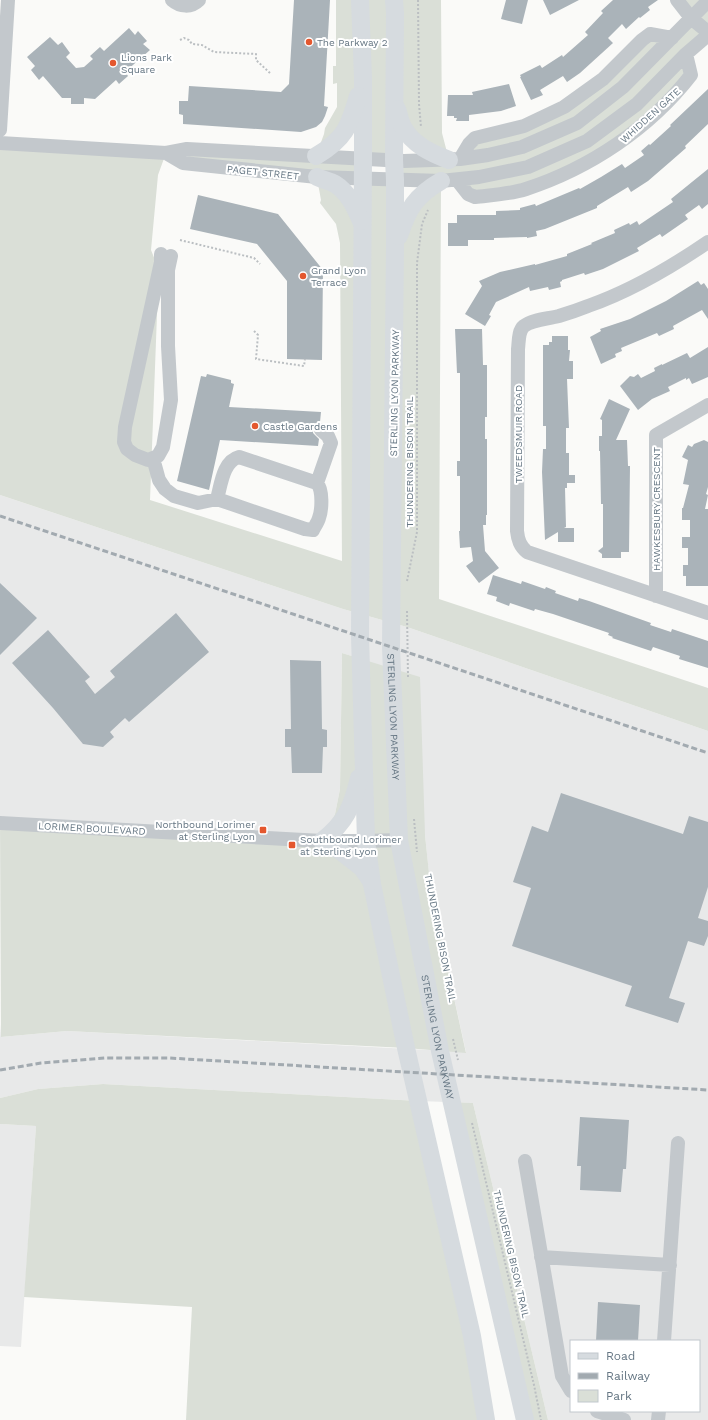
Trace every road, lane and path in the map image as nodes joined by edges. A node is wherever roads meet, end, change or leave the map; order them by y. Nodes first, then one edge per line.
1 (8, 0) edge
2 (172, 0) edge
3 (199, 0) edge
4 (360, 0) edge
5 (394, 0) edge
6 (418, 0) edge
7 (677, 0) edge
8 (706, 3) edge
9 (691, 18) junction
10 (708, 34) edge
11 (672, 38) junction
12 (180, 40) dead end
13 (686, 54) junction
14 (270, 74) dead end
15 (363, 78) junction
16 (394, 97) junction
17 (0, 130) edge
18 (413, 140) junction
19 (0, 143) edge
20 (166, 153) junction
21 (316, 156) junction
22 (364, 158) junction
23 (454, 159) junction
24 (394, 160) junction
25 (317, 177) junction
26 (363, 180) junction
27 (395, 180) junction
28 (449, 181) junction
29 (427, 211) dead end
30 (363, 225) junction
31 (180, 240) dead end
32 (708, 242) edge
33 (395, 246) junction
34 (260, 264) dead end
35 (254, 331) dead end
36 (305, 359) dead end
37 (708, 405) edge
38 (321, 430) dead end
39 (153, 458) junction
40 (317, 483) junction
41 (217, 499) junction
42 (407, 582) dead end
43 (656, 596) junction
44 (407, 604) dead end
45 (708, 613) edge
46 (408, 680) dead end
47 (363, 764) junction
48 (413, 814) dead end
49 (0, 823) edge
50 (399, 840) junction
51 (322, 841) junction
52 (366, 841) junction
53 (418, 859) dead end
54 (372, 884) junction
55 (453, 1037) dead end
56 (459, 1064) dead end
57 (471, 1118) dead end
58 (678, 1143) dead end
59 (525, 1161) dead end
60 (541, 1257) junction
61 (670, 1265) junction
62 (664, 1340) edge
63 (570, 1389) edge
64 (600, 1412) edge
65 (486, 1420) edge
66 (525, 1420) edge
67 (541, 1420) edge
68 (624, 1420) edge

1 - 17 street
2 - 3 street
4 - 15 main road
5 - 16 main road, STERLING LYON PARKWAY
6 - 18 path
7 - 9 street
8 - 9 street
9 - 10 street
9 - 11 street
10 - 13 street, WHIDDEN GATE
11 - 23 street
11 - 23 street
12 - 14 path
13 - 28 street, WHIDDEN GATE
13 - 28 street, WHIDDEN GATE
15 - 21 main road
15 - 22 main road
16 - 18 main road
16 - 24 main road, STERLING LYON PARKWAY
18 - 23 main road
19 - 20 street, PAGET STREET
20 - 21 street, PAGET STREET
20 - 25 street, PAGET STREET
21 - 22 street, PAGET STREET
22 - 24 street
22 - 26 main road
23 - 24 street
24 - 27 main road, STERLING LYON PARKWAY
25 - 26 street, PAGET STREET
25 - 30 main road
26 - 27 street, WHIDDEN GATE
26 - 30 main road
27 - 28 street, WHIDDEN GATE
27 - 33 main road, STERLING LYON PARKWAY
28 - 33 main road
29 - 42 path, THUNDERING BISON TRAIL
30 - 47 main road
31 - 34 path
32 - 43 street, TWEEDSMUIR ROAD
33 - 50 main road, STERLING LYON PARKWAY
35 - 36 path
37 - 43 street, HAWKESBURY CRESCENT
38 - 40 street
39 - 39 street
39 - 41 street
40 - 41 street
40 - 41 street
43 - 45 street, TWEEDSMUIR ROAD
44 - 46 path
47 - 51 main road
47 - 52 main road
48 - 53 path
49 - 51 street, LORIMER BOULEVARD
50 - 52 street, LORIMER BOULEVARD
50 - 66 main road, STERLING LYON PARKWAY
51 - 52 street, LORIMER BOULEVARD
51 - 54 main road
52 - 54 main road
54 - 65 main road
55 - 56 path
57 - 67 path, THUNDERING BISON TRAIL
58 - 61 street
59 - 60 street
60 - 61 street
60 - 63 street
61 - 62 street
64 - 68 street

